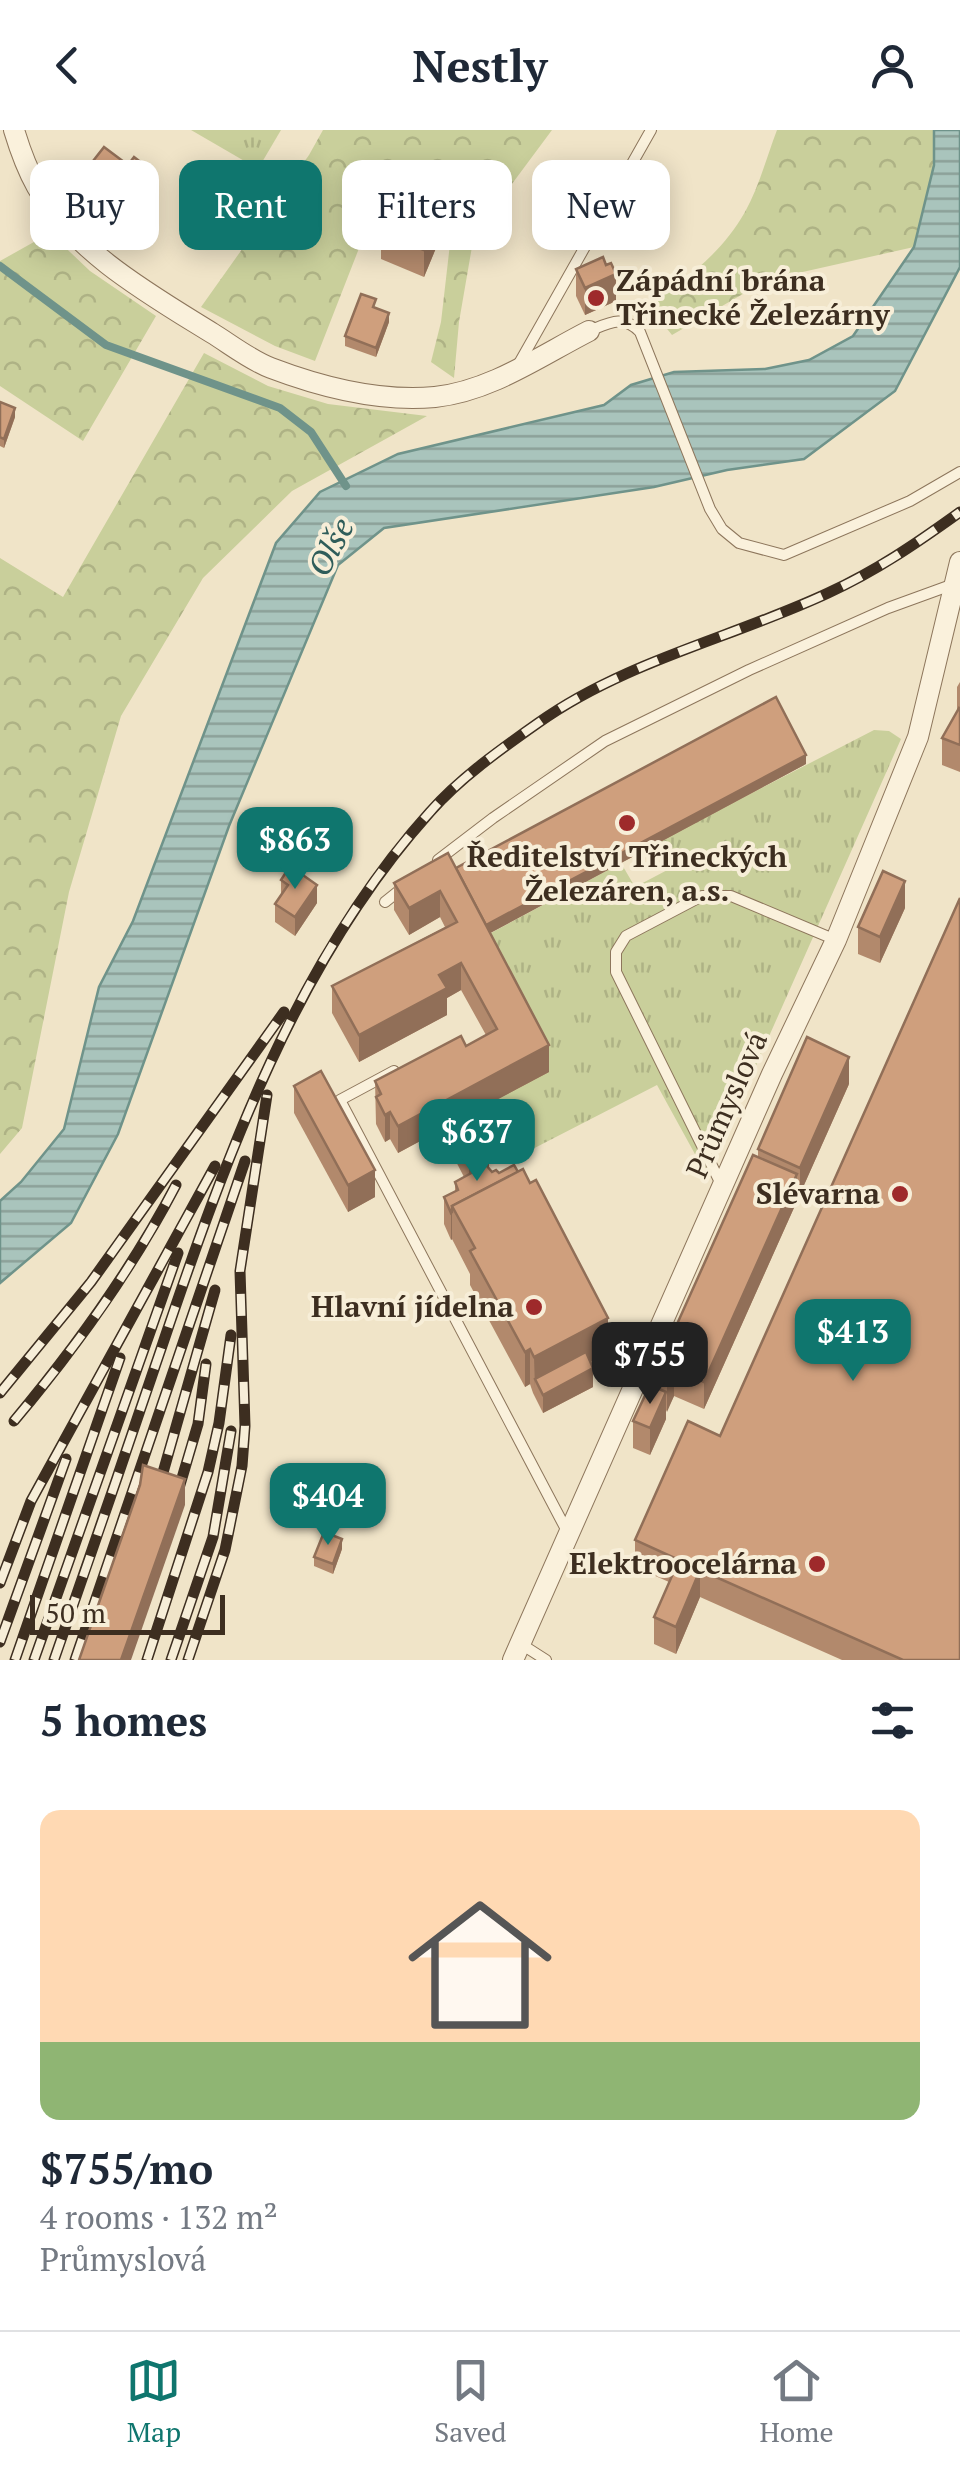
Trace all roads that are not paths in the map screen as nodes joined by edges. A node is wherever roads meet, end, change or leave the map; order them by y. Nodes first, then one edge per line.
1 (14, 130) edge
2 (651, 130) edge
3 (589, 332) joint
4 (517, 368) junction
5 (960, 472) edge
6 (960, 562) edge
7 (958, 584) edge
8 (431, 866) edge
9 (416, 878) edge
10 (385, 902) dead end
11 (836, 940) junction
12 (405, 1066) edge
13 (724, 1188) junction
14 (569, 1536) junction
15 (517, 1652) edge
16 (546, 1660) edge

1 - 4 street
2 - 4 lane
3 - 4 street
3 - 5 lane
6 - 7 street, Průmyslová
7 - 8 lane
7 - 11 street, Průmyslová
9 - 10 lane
11 - 13 street, Průmyslová
11 - 13 lane
12 - 14 lane
13 - 14 street, Průmyslová
14 - 15 street, Průmyslová
15 - 16 lane

